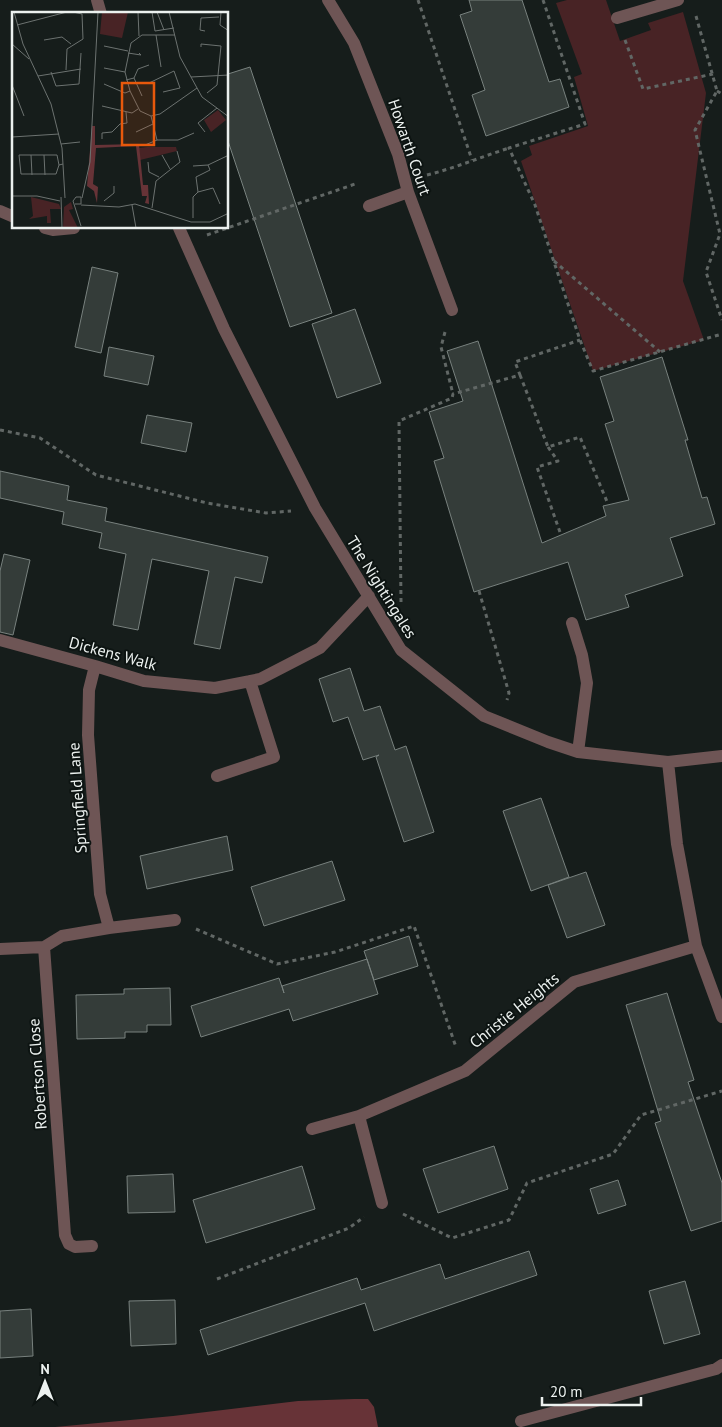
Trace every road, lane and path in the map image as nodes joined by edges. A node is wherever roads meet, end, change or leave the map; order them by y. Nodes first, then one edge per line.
1 (328, 0) edge
2 (418, 0) edge
3 (542, 0) edge
4 (678, 0) edge
5 (694, 9) dead end
6 (617, 18) joint
7 (712, 74) junction
8 (717, 91) junction
9 (722, 94) edge
10 (509, 148) junction
11 (472, 160) junction
12 (364, 181) dead end
13 (406, 186) junction
14 (369, 206) dead end
15 (0, 211) edge
16 (12, 217) edge
17 (229, 228) edge
18 (49, 229) edge
19 (64, 229) edge
20 (180, 229) edge
21 (225, 229) edge
22 (720, 239) edge
23 (186, 242) junction
24 (554, 260) junction
25 (452, 310) joint
26 (722, 320) edge
27 (722, 334) edge
28 (580, 340) junction
29 (660, 352) junction
30 (520, 375) junction
31 (453, 394) junction
32 (0, 430) edge
33 (548, 447) junction
34 (608, 504) dead end
35 (316, 508) junction
36 (561, 535) dead end
37 (479, 591) dead end
38 (369, 596) junction
39 (401, 610) dead end
40 (572, 623) dead end
41 (0, 640) edge
42 (95, 666) junction
43 (250, 681) junction
44 (500, 722) junction
45 (578, 752) junction
46 (722, 756) edge
47 (668, 762) junction
48 (217, 776) dead end
49 (175, 920) joint
50 (109, 928) junction
51 (696, 946) junction
52 (44, 947) junction
53 (0, 949) edge
54 (722, 1017) edge
55 (465, 1071) junction
56 (722, 1091) edge
57 (359, 1116) junction
58 (312, 1129) dead end
59 (382, 1203) junction
60 (92, 1246) dead end
61 (218, 1279) dead end
62 (722, 1365) edge
63 (521, 1421) dead end

1 - 13 street, Howarth Court
2 - 11 path
3 - 10 path
4 - 6 street
5 - 7 path
6 - 7 path
7 - 8 path
8 - 9 path
8 - 22 path
10 - 11 path
10 - 24 path
11 - 13 path
12 - 17 path
13 - 14 street
13 - 25 street, Howarth Court
15 - 16 street
18 - 19 street
20 - 23 street, The Nightingales
21 - 23 path
22 - 26 path
23 - 35 street, The Nightingales
24 - 28 path
24 - 29 path
25 - 31 path
27 - 29 path
28 - 29 path
28 - 30 path
30 - 31 path
30 - 33 path
31 - 39 path
32 - 35 path
33 - 34 path
33 - 36 path
35 - 38 street, The Nightingales
37 - 44 path
38 - 43 street, Dickens Walk
38 - 44 street, The Nightingales
40 - 45 street
41 - 42 street, Dickens Walk
42 - 43 street, Dickens Walk
42 - 50 street, Springfield Lane
43 - 48 street
44 - 45 street, The Nightingales
45 - 47 street, The Nightingales
46 - 47 street, The Nightingales
47 - 51 street
49 - 50 street
49 - 55 path
50 - 52 street
51 - 54 street
51 - 55 street, Christie Heights
52 - 53 street
52 - 60 street, Robertson Close
55 - 57 street, Christie Heights
56 - 59 path
57 - 58 street, Christie Heights
57 - 59 street
59 - 61 path
62 - 63 street

